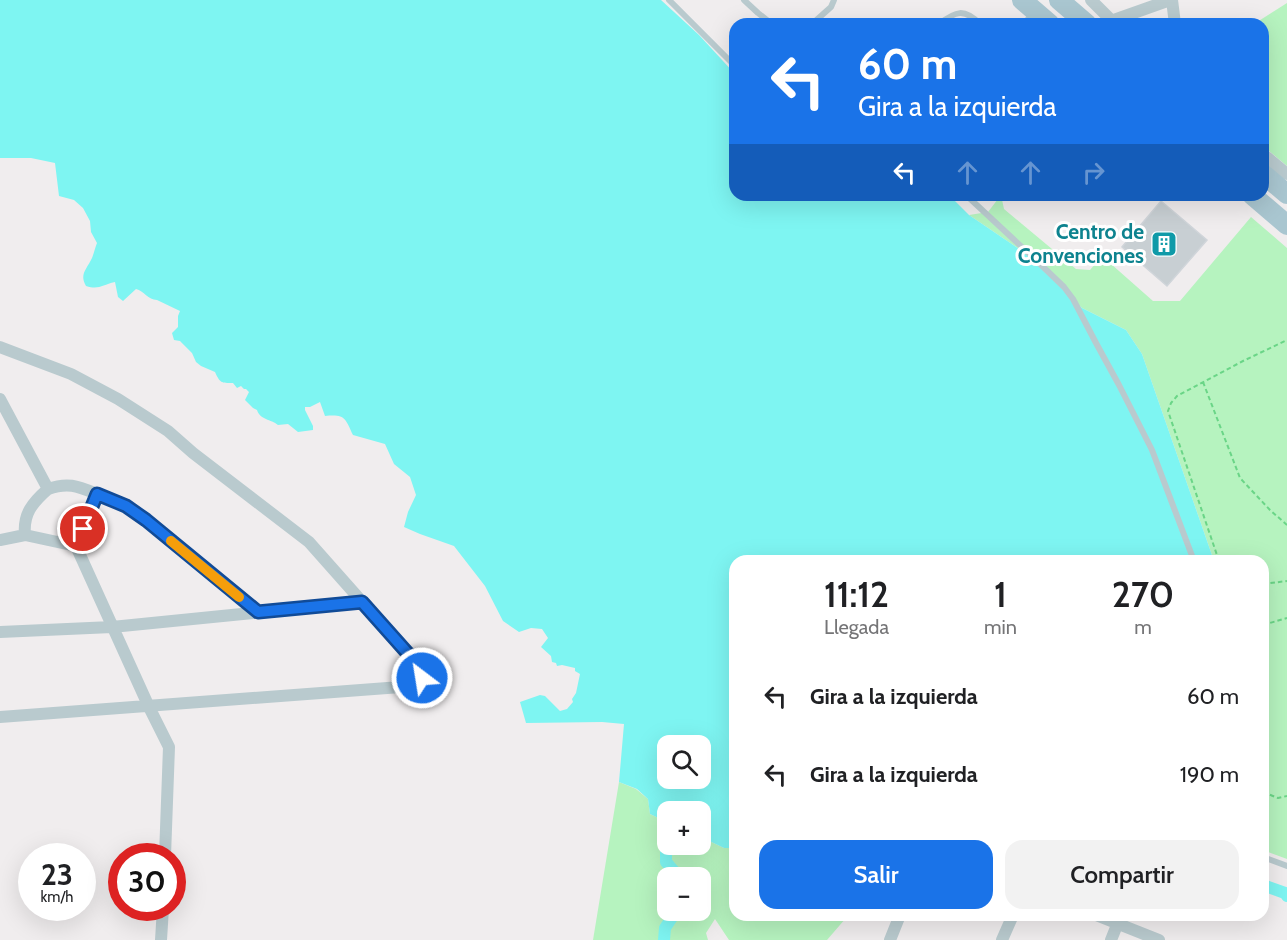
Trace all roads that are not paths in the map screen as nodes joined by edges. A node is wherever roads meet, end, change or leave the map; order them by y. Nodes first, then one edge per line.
1 (669, 0) edge
2 (744, 0) edge
3 (834, 0) edge
4 (1059, 0) edge
5 (1091, 0) edge
6 (1171, 0) edge
7 (764, 18) edge
8 (819, 18) edge
9 (946, 18) edge
10 (974, 18) edge
11 (1080, 18) edge
12 (1109, 18) edge
13 (1124, 18) edge
14 (1174, 18) edge
15 (729, 60) edge
16 (1269, 159) edge
17 (1287, 174) edge
18 (1269, 179) edge
19 (1287, 194) edge
20 (972, 201) edge
21 (1259, 201) edge
22 (1287, 225) edge
23 (0, 347) edge
24 (0, 399) edge
25 (4, 412) edge
26 (48, 489) junction
27 (97, 494) junction
28 (25, 535) junction
29 (0, 540) edge
30 (76, 546) junction
31 (1192, 555) edge
32 (362, 602) junction
33 (258, 612) junction
34 (112, 627) junction
35 (0, 632) edge
36 (149, 707) junction
37 (0, 717) edge
38 (166, 843) edge
39 (1269, 859) edge
40 (1287, 866) edge
41 (162, 921) edge
42 (898, 921) edge
43 (1010, 921) edge
44 (1109, 921) edge
45 (1117, 925) junction
46 (161, 940) edge
47 (890, 940) edge
48 (1002, 940) edge
49 (1111, 940) edge
50 (1159, 940) edge

1 - 15 lane
2 - 7 lane
3 - 8 lane
4 - 11 main road
5 - 12 street
6 - 13 street
6 - 14 street
9 - 10 lane
16 - 17 street
18 - 19 main road
20 - 31 lane
21 - 22 main road
23 - 32 street
24 - 25 street
25 - 26 street
26 - 27 street
26 - 28 street
27 - 30 street
27 - 33 street
28 - 29 street
28 - 30 street
30 - 34 street
32 - 33 street
32 - 36 street
33 - 34 street
34 - 35 street
34 - 36 street
36 - 37 street
36 - 38 street
39 - 40 lane
41 - 46 street
42 - 47 street
43 - 48 street
44 - 45 street
45 - 49 street
45 - 50 street

